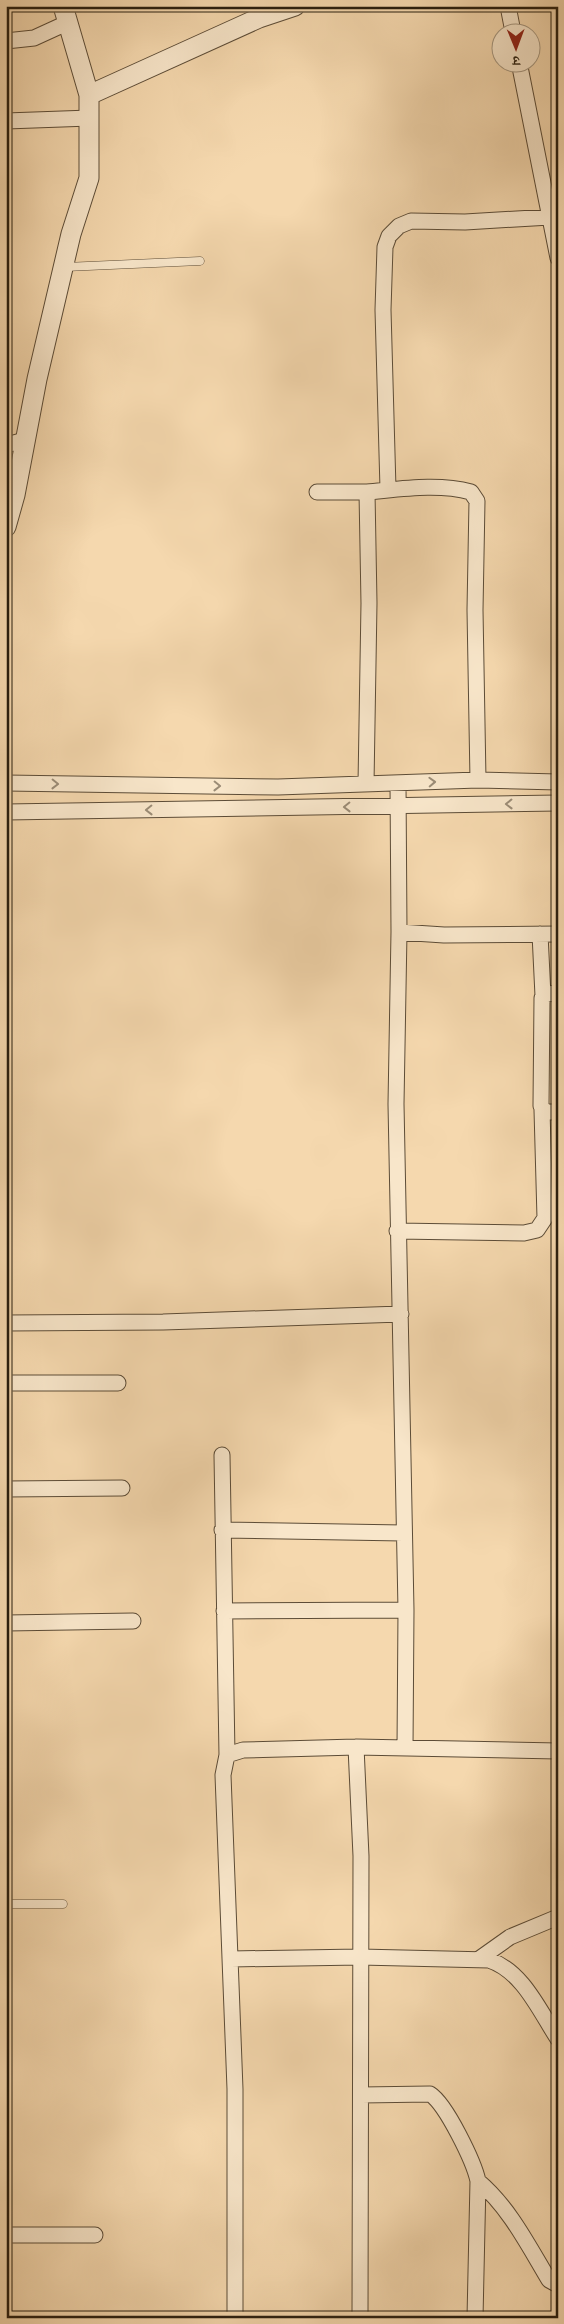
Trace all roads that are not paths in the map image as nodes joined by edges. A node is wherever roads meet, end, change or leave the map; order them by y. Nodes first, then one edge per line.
1 (295, 6) edge
2 (508, 6) edge
3 (66, 14) edge
4 (511, 22) edge
5 (6, 41) edge
6 (521, 72) edge
7 (89, 95) junction
8 (90, 118) junction
9 (6, 121) edge
10 (550, 217) junction
11 (558, 258) edge
12 (200, 261) dead end
13 (64, 267) junction
14 (25, 440) junction
15 (6, 445) edge
16 (388, 489) junction
17 (317, 492) dead end
18 (367, 492) junction
19 (6, 527) edge
20 (478, 780) junction
21 (558, 782) edge
22 (6, 783) edge
23 (398, 783) junction
24 (366, 784) junction
25 (558, 803) edge
26 (397, 806) junction
27 (6, 812) edge
28 (399, 932) junction
29 (540, 934) junction
30 (558, 934) edge
31 (550, 994) edge
32 (542, 1110) junction
33 (558, 1112) edge
34 (397, 1231) junction
35 (401, 1314) junction
36 (6, 1323) edge
37 (6, 1383) edge
38 (118, 1383) dead end
39 (222, 1455) dead end
40 (122, 1488) dead end
41 (6, 1489) edge
42 (222, 1530) junction
43 (403, 1533) junction
44 (406, 1610) junction
45 (224, 1611) junction
46 (133, 1621) dead end
47 (6, 1623) edge
48 (356, 1747) junction
49 (405, 1748) junction
50 (558, 1751) edge
51 (227, 1755) junction
52 (6, 1904) edge
53 (63, 1904) dead end
54 (558, 1917) edge
55 (360, 1957) junction
56 (231, 1959) junction
57 (479, 1959) junction
58 (558, 2040) edge
59 (361, 2095) junction
60 (478, 2181) junction
61 (6, 2236) edge
62 (95, 2236) dead end
63 (558, 2285) edge
64 (235, 2318) edge
65 (360, 2318) edge
66 (475, 2318) edge

1 - 7 street
2 - 4 street
3 - 5 street
3 - 7 street
6 - 10 street
7 - 8 street
8 - 9 street
8 - 13 street
10 - 11 street
10 - 16 street
12 - 13 lane
13 - 14 street
14 - 15 street
14 - 19 street
16 - 18 street
16 - 20 street
17 - 18 street
18 - 24 street
20 - 21 street
23 -> 20 street
22 -> 24 street
23 - 24 street
23 - 26 street
25 -> 26 street
26 -> 27 street
26 - 28 street
28 - 29 street
28 - 34 street
29 - 30 street
29 - 31 street
31 - 32 street
32 - 33 street
32 - 34 street
34 - 35 street
35 - 36 street
35 - 43 street
37 - 38 street
39 - 42 street
40 - 41 street
42 - 43 street
42 - 45 street
43 - 44 street
44 - 45 street
44 - 49 street
45 - 51 street
46 - 47 street
48 - 49 street
48 - 51 street
48 - 55 street
49 - 50 street
51 - 56 street
52 - 53 lane
54 - 57 street
55 - 56 street
55 - 57 street
55 - 59 street
56 - 64 street
57 - 58 street
59 - 60 street
59 - 65 street
60 - 63 street
60 - 66 street
61 - 62 street

